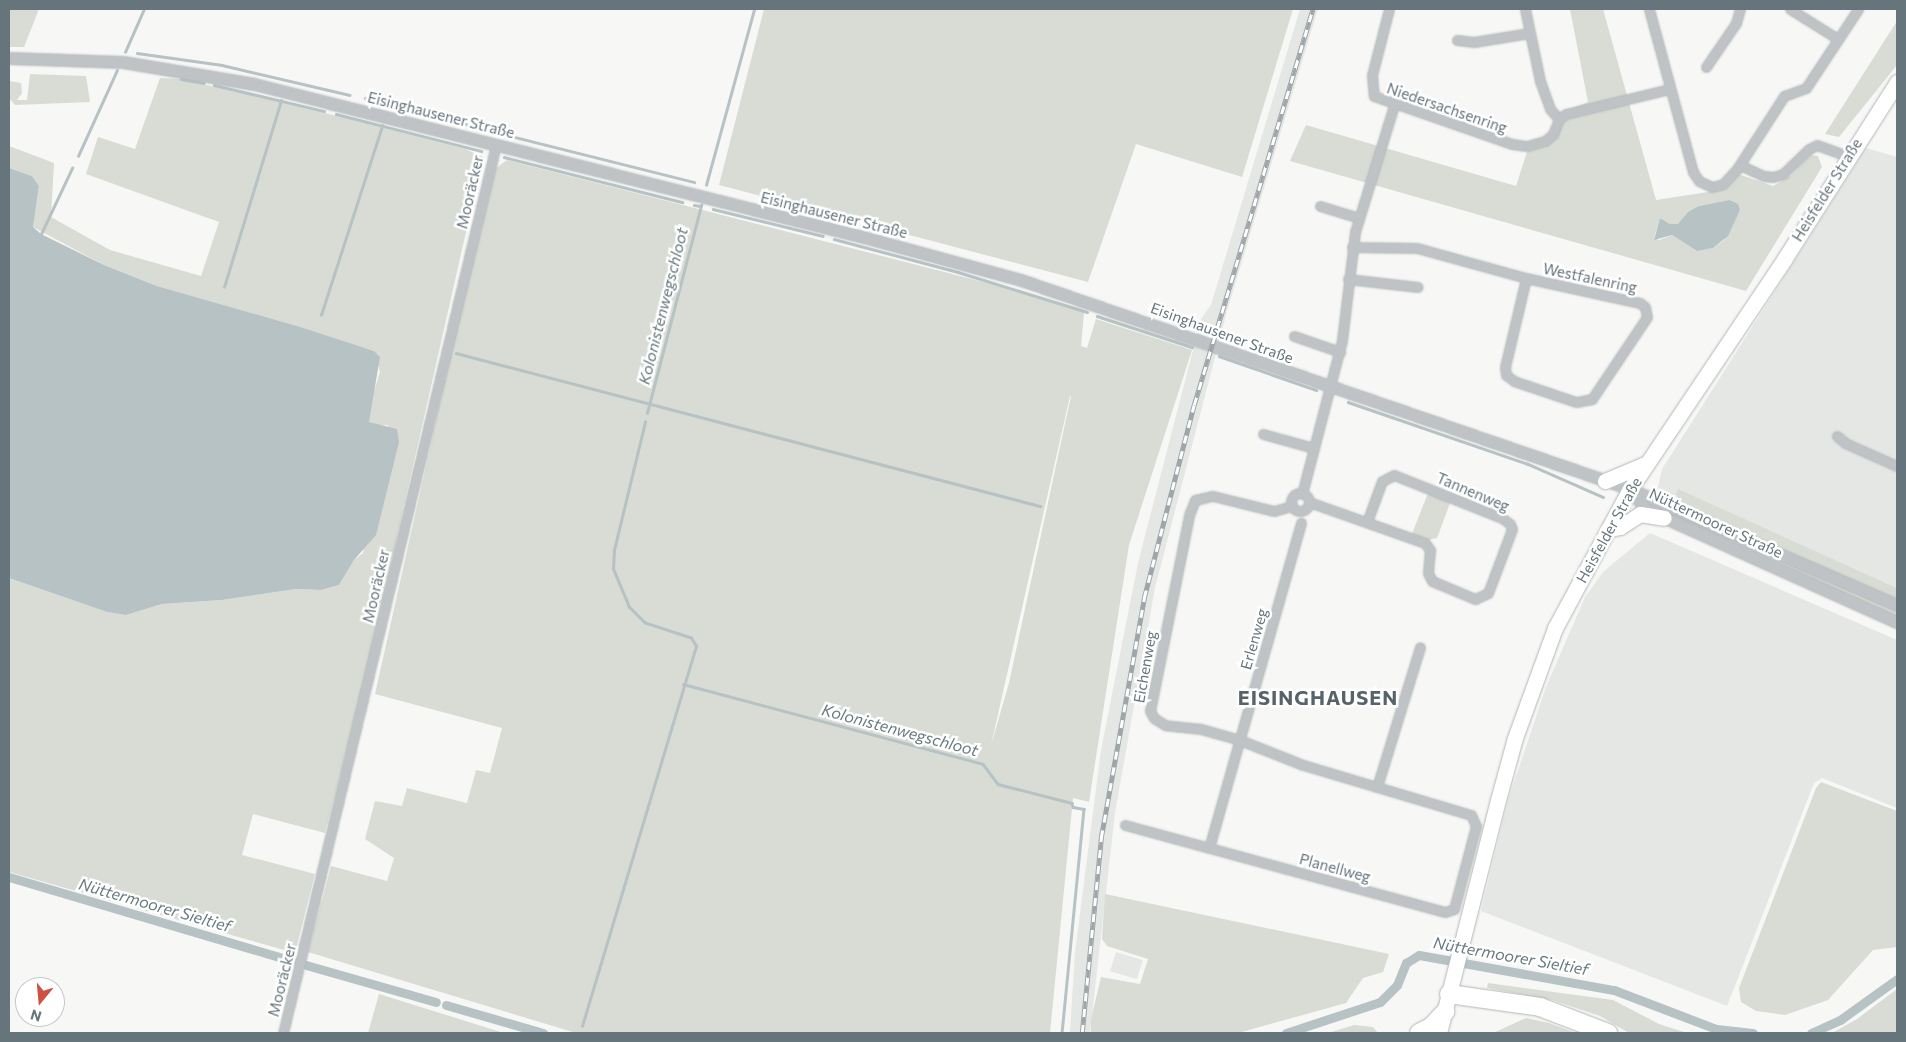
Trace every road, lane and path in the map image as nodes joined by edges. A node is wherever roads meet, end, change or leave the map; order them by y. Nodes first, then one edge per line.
1 (1389, 9) edge
2 (1525, 9) edge
3 (1649, 9) edge
4 (1740, 9) edge
5 (1790, 9) edge
6 (1858, 9) edge
7 (1529, 33) junction
8 (1838, 39) junction
9 (1457, 40) dead end
10 (9, 58) edge
11 (1706, 67) dead end
12 (1897, 82) edge
13 (1669, 89) junction
14 (1394, 105) junction
15 (1559, 119) junction
16 (496, 145) junction
17 (1847, 156) junction
18 (1740, 165) junction
19 (1320, 206) dead end
20 (1359, 218) junction
21 (1352, 247) junction
22 (1526, 278) junction
23 (1348, 279) junction
24 (1418, 287) dead end
25 (1294, 336) dead end
26 (1340, 352) junction
27 (1331, 388) junction
28 (1263, 434) dead end
29 (1837, 436) dead end
30 (1314, 448) junction
31 (1648, 462) junction
32 (1897, 466) edge
33 (1605, 481) junction
34 (1630, 489) junction
35 (1302, 494) junction
36 (1309, 502) junction
37 (1292, 506) junction
38 (1664, 518) junction
39 (1366, 522) junction
40 (1301, 523) dead end
41 (1608, 529) junction
42 (1897, 605) edge
43 (1897, 622) edge
44 (1420, 647) dead end
45 (1240, 740) junction
46 (1377, 787) junction
47 (1125, 825) dead end
48 (1476, 826) joint
49 (1209, 848) junction
50 (1449, 994) junction
51 (1445, 1012) junction
52 (283, 1033) edge
53 (1419, 1033) edge
54 (1439, 1033) edge
55 (1608, 1033) edge

1 - 14 street, Niedersachsenring
2 - 7 street
3 - 13 street
4 - 11 street
5 - 8 street
6 - 8 street
7 - 9 street
7 - 15 street
8 - 18 street
10 - 16 street, Eisinghausener Straße
12 - 17 main road, Heisfelder Straße
13 - 15 street
13 - 18 street
14 - 15 street, Niedersachsenring
14 - 20 street
16 - 27 street, Eisinghausener Straße
16 - 52 street, Mooräcker
17 - 18 street
17 - 31 main road, Heisfelder Straße
19 - 20 street
20 - 21 street
21 - 22 street, Westfalenring
21 - 23 street
22 - 22 street, Westfalenring
23 - 24 street
23 - 26 street
25 - 26 street
26 - 27 street
27 - 30 street
27 - 33 street, Eisinghausener Straße
28 - 30 street
29 - 32 street
30 - 35 street
31 - 33 main road
31 - 34 main road, Heisfelder Straße
33 - 34 street, Eisinghausener Straße
34 - 38 street, Nüttermoorer Straße
34 - 41 main road, Heisfelder Straße
34 - 42 street, Nüttermoorer Straße
35 - 36 street
35 - 37 street
36 - 37 street
36 - 39 street, Tannenweg
37 - 45 street, Eichenweg
38 - 41 main road
38 - 43 street, Nüttermoorer Straße
39 - 39 street, Tannenweg
40 - 45 street, Erlenweg
41 - 50 main road, Heisfelder Straße
44 - 46 street
45 - 46 street, Eichenweg
45 - 49 street, Erlenweg
46 - 48 street, Eichenweg
47 - 49 street, Planellweg
48 - 49 street, Planellweg
50 - 51 main road, Heisfelder Straße
50 - 55 highway
51 - 53 highway
51 - 54 main road, Heisfelder Straße

